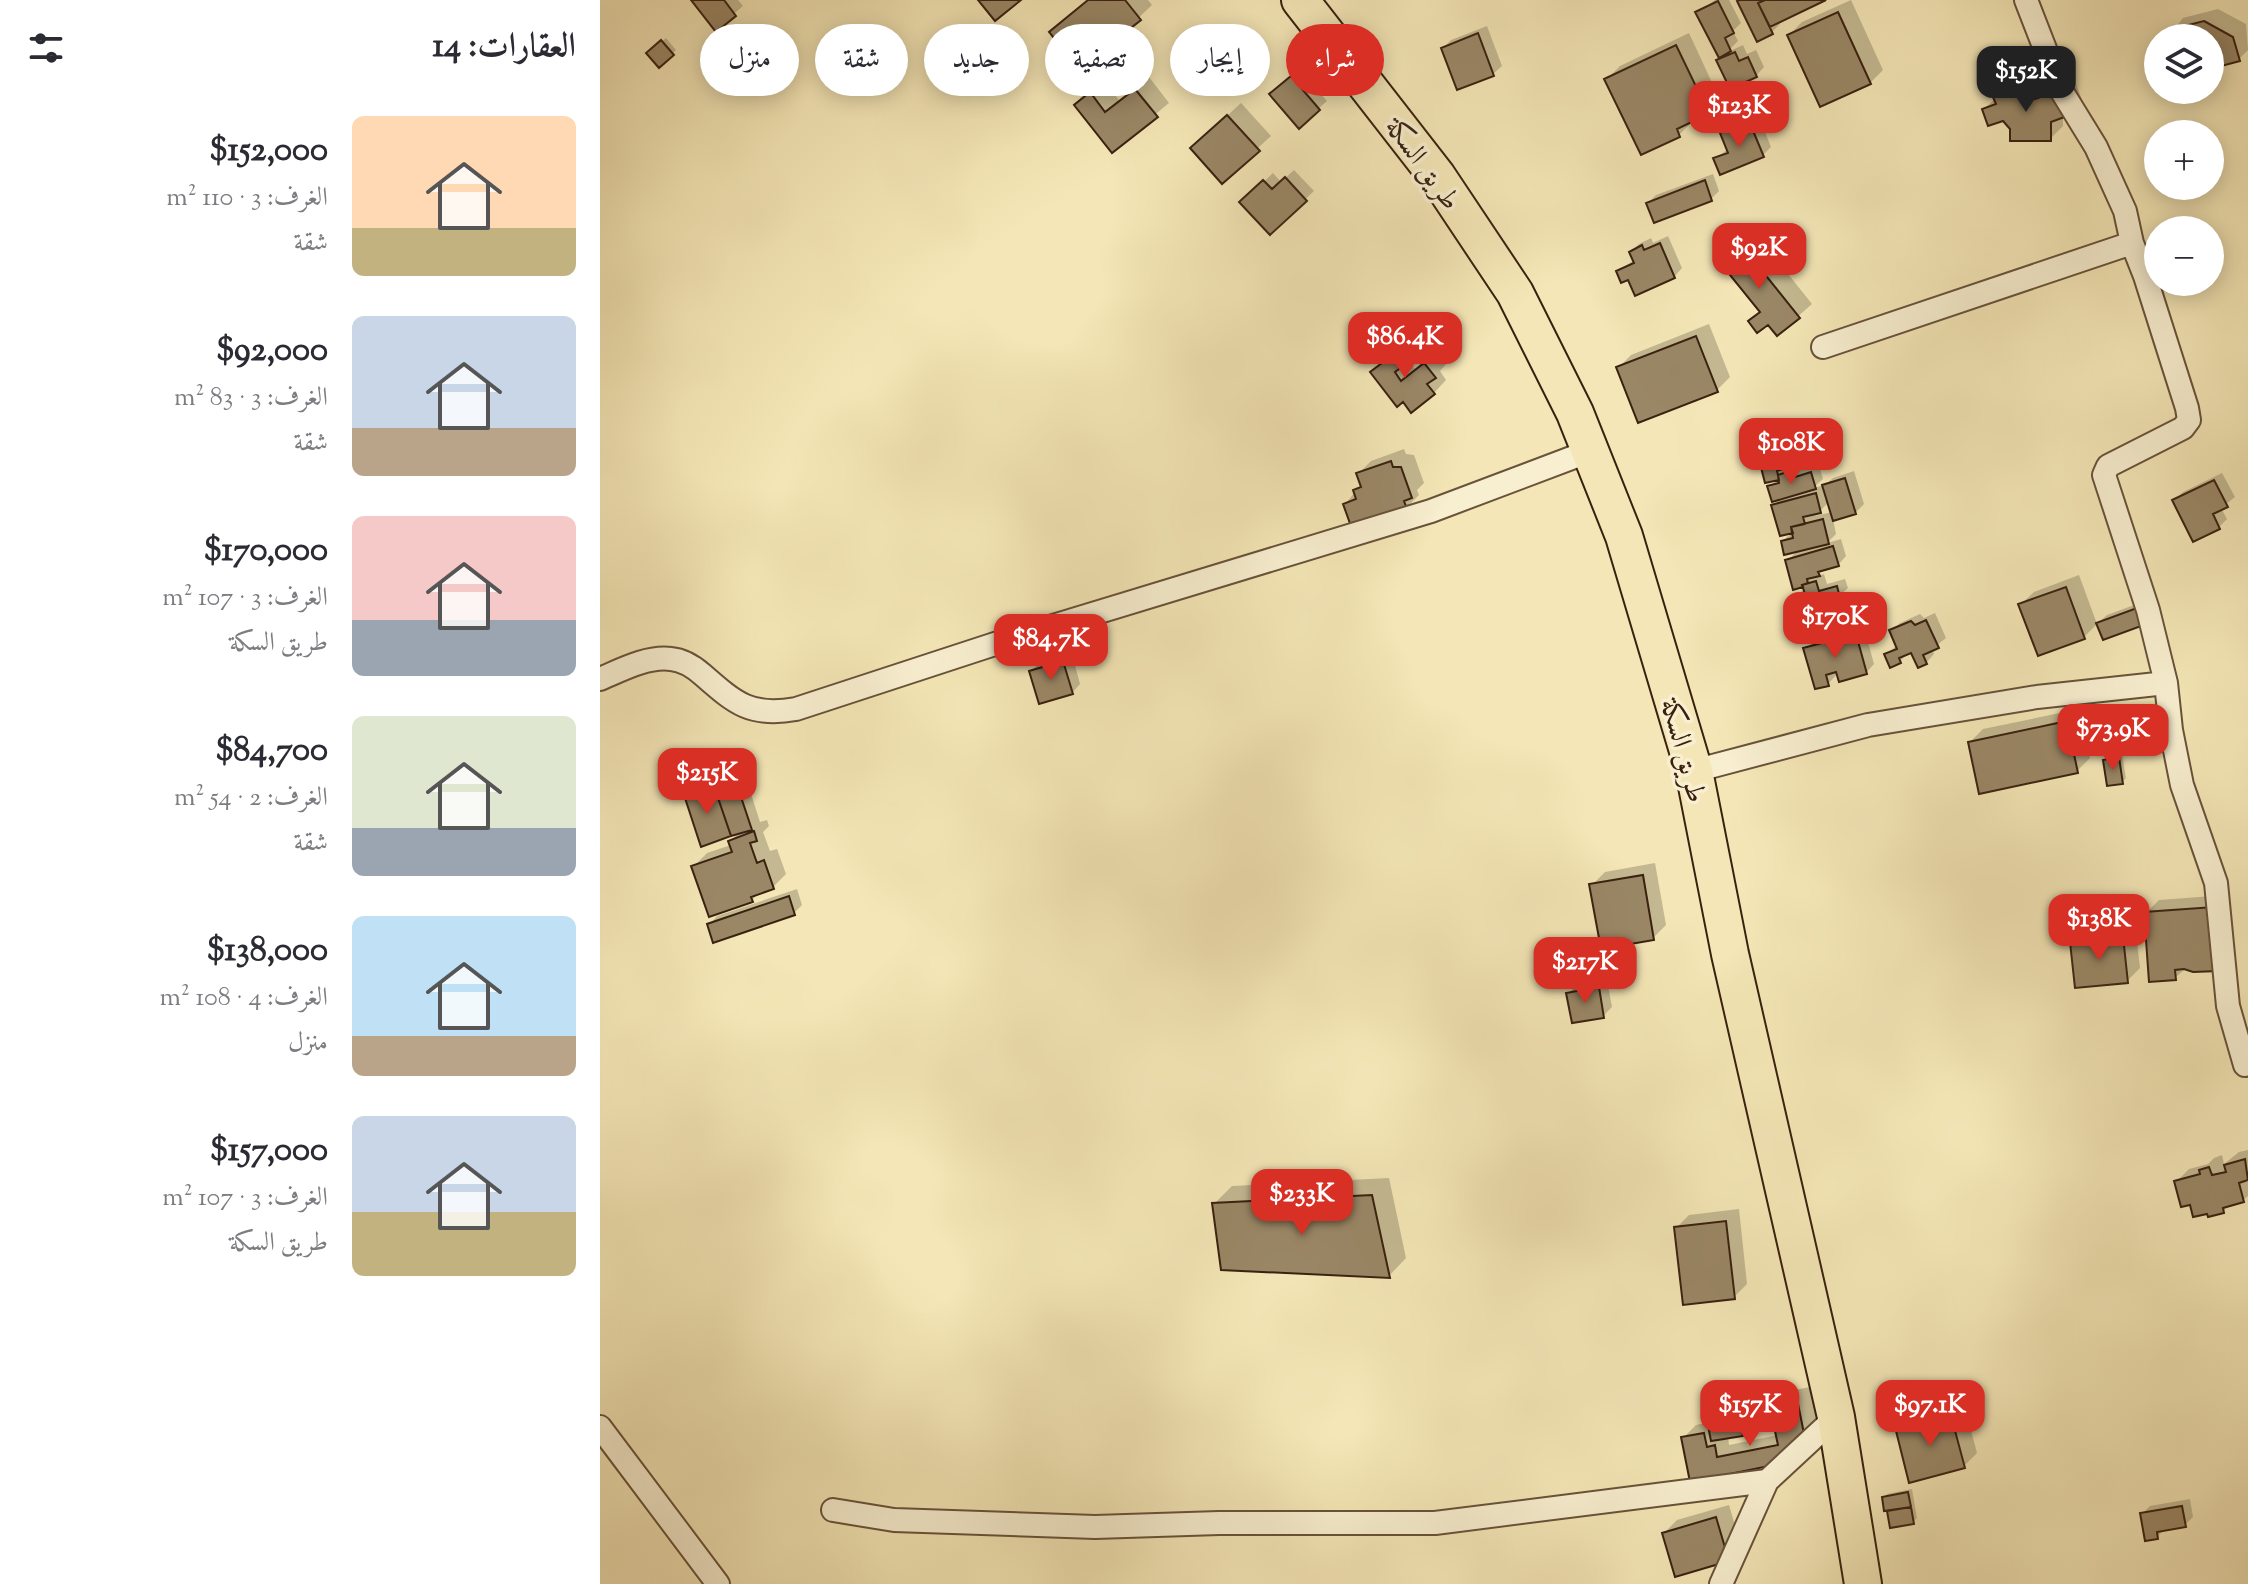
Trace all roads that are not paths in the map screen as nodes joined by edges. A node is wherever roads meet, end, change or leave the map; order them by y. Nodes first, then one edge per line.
1 (1300, 0) edge
2 (2026, 0) edge
3 (2132, 243) junction
4 (1823, 347) dead end
5 (1590, 451) junction
6 (600, 679) edge
7 (2166, 683) junction
8 (1694, 771) junction
9 (2245, 1065) dead end
10 (1836, 1417) junction
11 (600, 1427) edge
12 (1767, 1481) junction
13 (833, 1510) dead end
14 (718, 1584) edge
15 (1721, 1584) edge
16 (1863, 1584) edge

1 - 5 main road, طريق السكة
2 - 3 street
3 - 4 street
3 - 7 street
5 - 6 street
5 - 8 main road, طريق السكة
7 - 8 street
7 - 9 street
8 - 10 main road, طريق السكة
10 - 12 street
10 - 16 main road, طريق السكة
11 - 14 street
12 - 13 street
12 - 15 street

